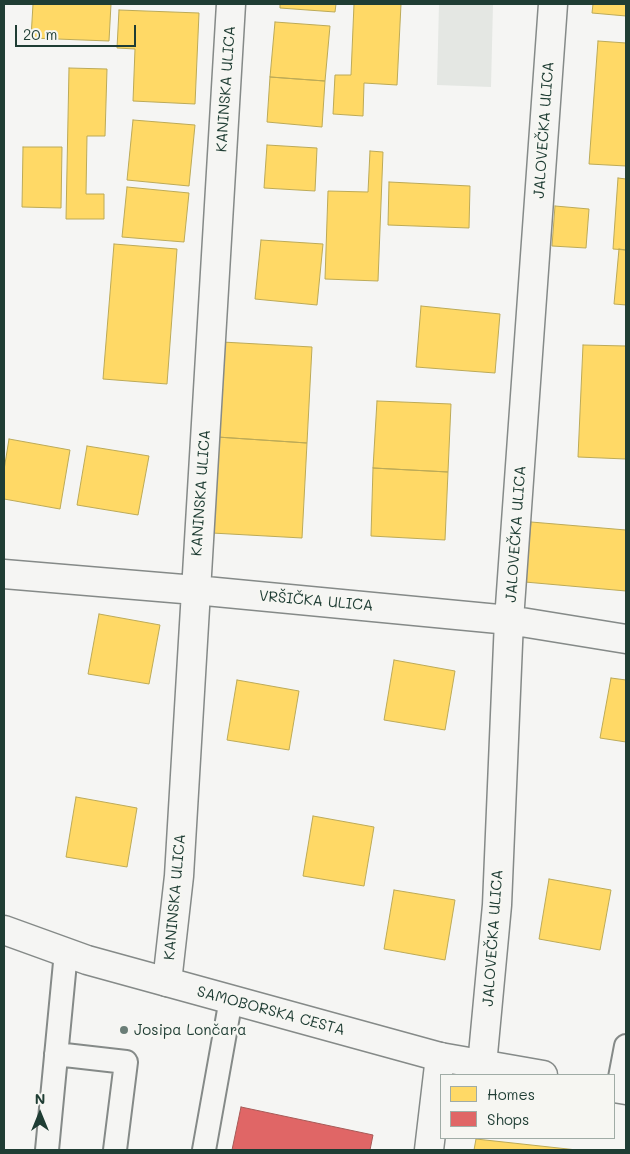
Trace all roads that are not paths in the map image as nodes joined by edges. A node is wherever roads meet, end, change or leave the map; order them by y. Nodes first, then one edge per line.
1 (231, 4) edge
2 (553, 4) edge
3 (4, 574) edge
4 (195, 590) junction
5 (510, 620) junction
6 (626, 639) edge
7 (4, 930) edge
8 (66, 952) junction
9 (167, 982) junction
10 (231, 999) junction
11 (626, 1046) edge
12 (56, 1054) junction
13 (440, 1057) junction
14 (482, 1065) junction
15 (537, 1074) edge
16 (619, 1088) edge
17 (46, 1150) edge
18 (115, 1150) edge
19 (204, 1150) edge
20 (429, 1150) edge

1 - 4 street, KANINSKA ULICA
2 - 5 street, JALOVEČKA ULICA
3 - 4 street, VRŠIČKA ULICA
4 - 5 street, VRŠIČKA ULICA
4 - 9 street, KANINSKA ULICA
5 - 6 street, VRŠIČKA ULICA
5 - 14 street, JALOVEČKA ULICA
7 - 8 street, SAMOBORSKA CESTA
8 - 9 street, SAMOBORSKA CESTA
8 - 12 lane
9 - 10 street, SAMOBORSKA CESTA
10 - 13 street, SAMOBORSKA CESTA
10 - 19 lane
11 - 16 lane
12 - 17 lane
12 - 18 lane
13 - 14 street, SAMOBORSKA CESTA
13 - 20 street
14 - 15 street, SAMOBORSKA CESTA

